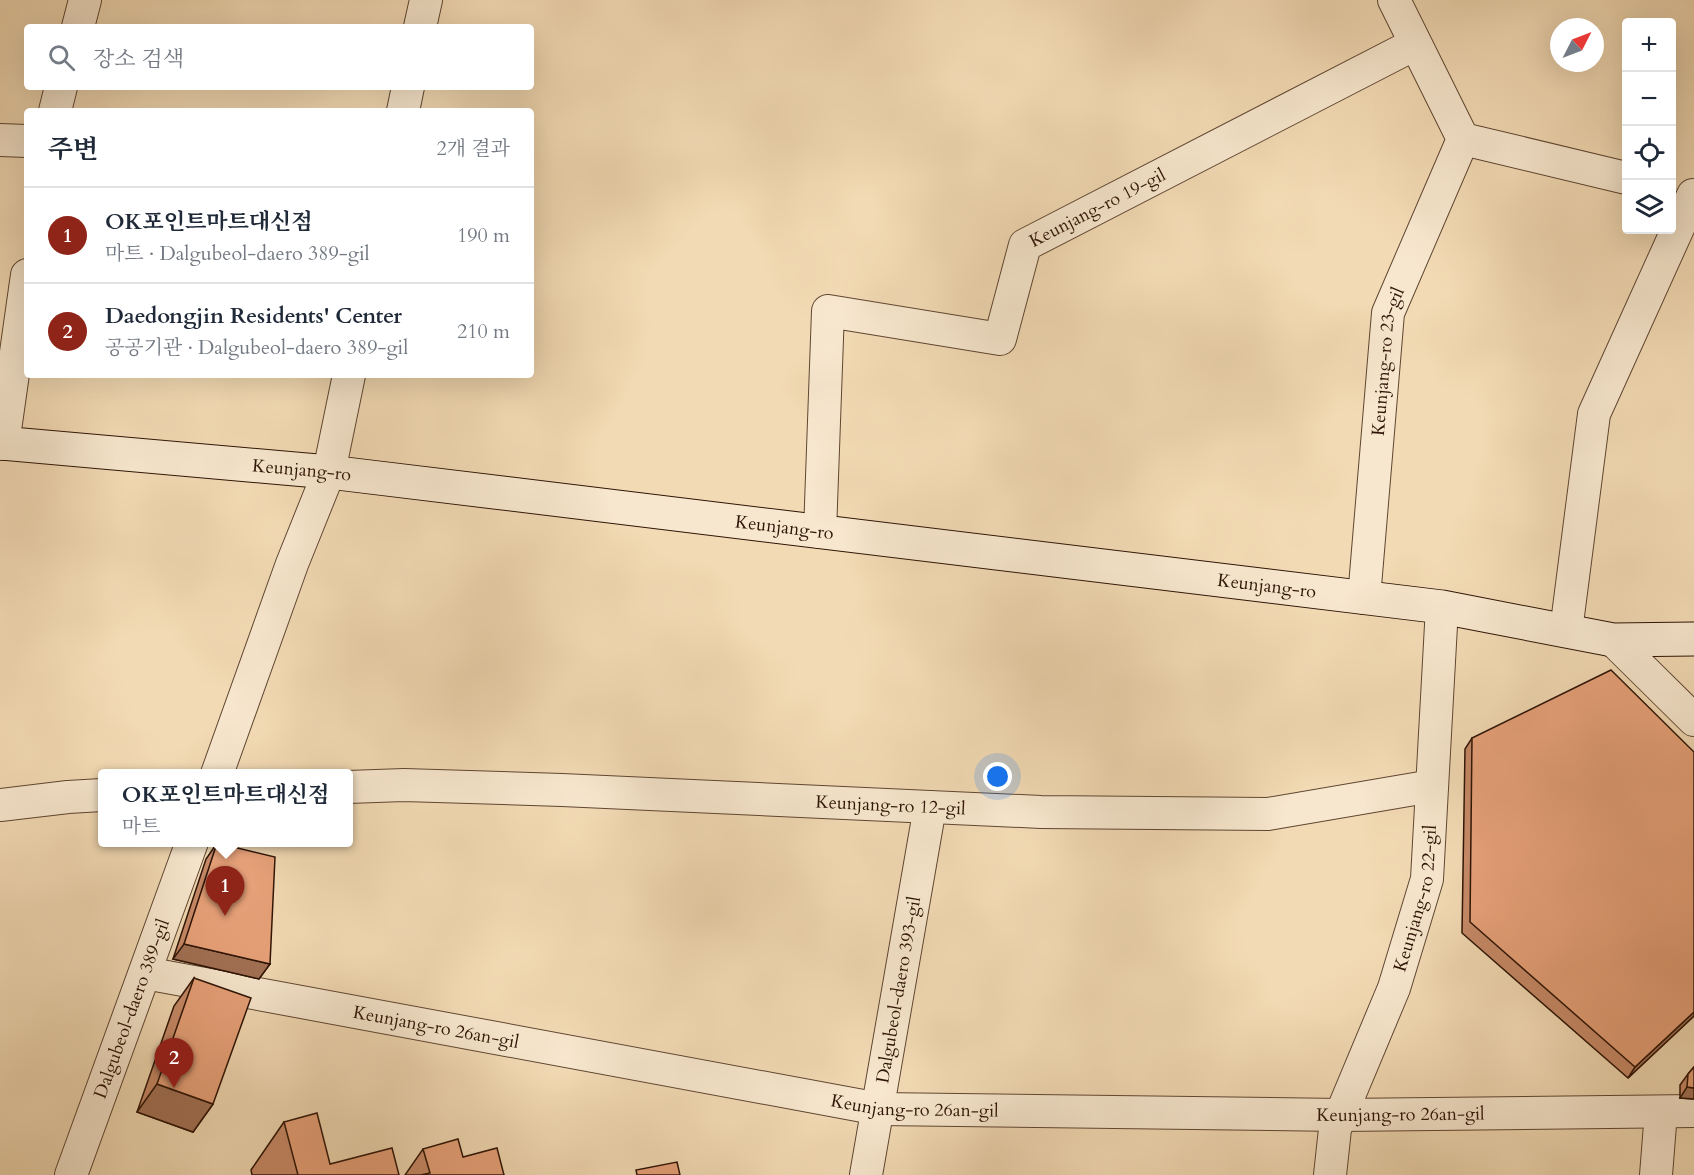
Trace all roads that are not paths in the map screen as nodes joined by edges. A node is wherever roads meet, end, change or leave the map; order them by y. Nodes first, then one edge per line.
1 (85, 0) edge
2 (1394, 0) edge
3 (79, 24) edge
4 (1415, 44) junction
5 (60, 90) edge
6 (407, 90) edge
7 (56, 108) edge
8 (404, 108) edge
9 (1463, 139) junction
10 (0, 140) edge
11 (24, 141) edge
12 (1622, 177) edge
13 (1686, 193) edge
14 (24, 294) edge
15 (348, 378) edge
16 (1, 443) edge
17 (329, 472) junction
18 (820, 532) junction
19 (1364, 598) junction
20 (1442, 607) junction
21 (1566, 631) junction
22 (1694, 639) edge
23 (1613, 640) junction
24 (1694, 720) edge
25 (219, 769) edge
26 (1432, 786) junction
27 (353, 787) edge
28 (98, 795) edge
29 (0, 805) edge
30 (930, 807) junction
31 (191, 847) edge
32 (145, 973) junction
33 (879, 1109) junction
34 (1661, 1112) junction
35 (1694, 1112) edge
36 (1341, 1115) junction
37 (71, 1175) edge
38 (866, 1175) edge
39 (1330, 1175) edge
40 (1656, 1175) edge

1 - 3 street
2 - 4 street
4 - 9 street
4 - 18 street, Keunjang-ro 19-gil
5 - 7 street
6 - 8 street
9 - 12 street
9 - 19 street, Keunjang-ro 23-gil
10 - 11 street
13 - 21 street
14 - 16 street
15 - 17 street
16 - 17 street, Keunjang-ro
17 - 18 street, Keunjang-ro
17 - 25 street
18 - 19 street, Keunjang-ro
19 - 20 street, Keunjang-ro
20 - 21 street, Keunjang-ro
20 - 26 street, Keunjang-ro 22-gil
21 - 23 street, Keunjang-ro
22 - 23 street, Keunjang-ro
23 - 24 street
26 - 30 street, Keunjang-ro 12-gil
26 - 36 street, Keunjang-ro 22-gil
27 - 30 street, Keunjang-ro 12-gil
28 - 29 street
30 - 33 street, Dalgubeol-daero 393-gil
31 - 32 street, Dalgubeol-daero 389-gil
32 - 33 street, Keunjang-ro 26an-gil
32 - 37 street, Dalgubeol-daero 389-gil
33 - 36 street, Keunjang-ro 26an-gil
33 - 38 street, Dalgubeol-daero 393-gil
34 - 35 street, Keunjang-ro 26an-gil
34 - 36 street, Keunjang-ro 26an-gil
34 - 40 street
36 - 39 street, Keunjang-ro 22-gil

